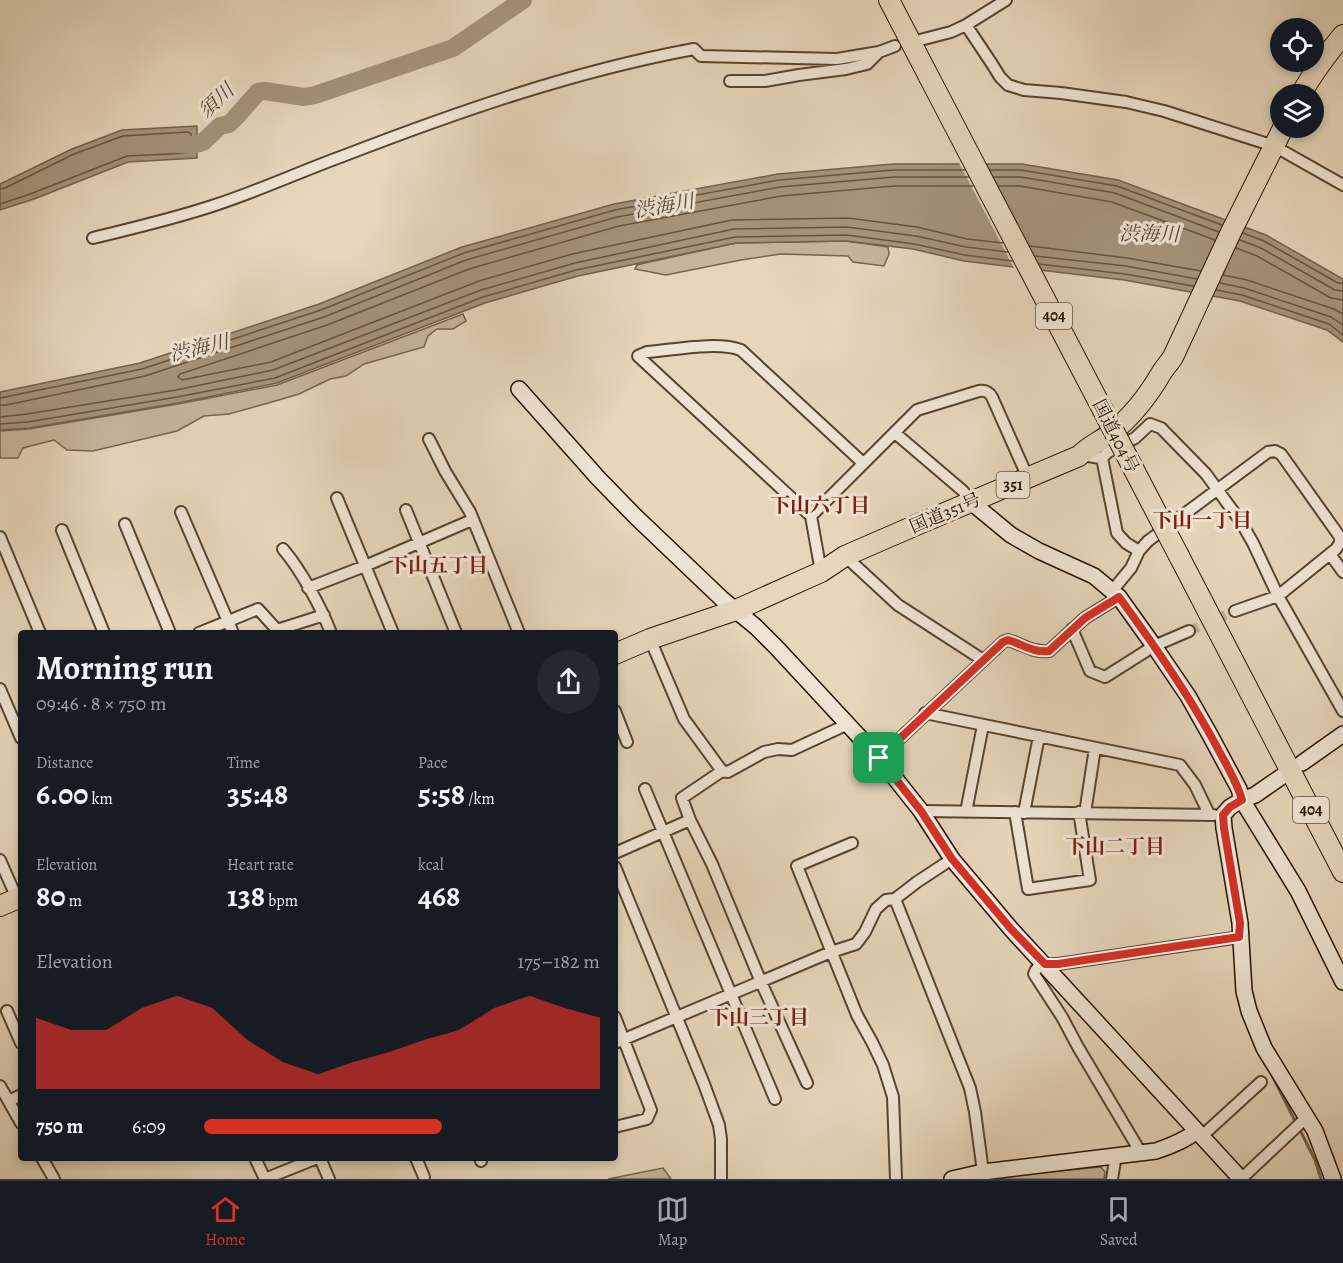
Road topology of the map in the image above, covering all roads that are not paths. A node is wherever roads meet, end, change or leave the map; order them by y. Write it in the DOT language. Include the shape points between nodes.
graph roads {
  1 [pos="889,0"];
  2 [pos="1006,0"];
  3 [pos="966,25"];
  4 [pos="1343,35"];
  5 [pos="920,40"];
  6 [pos="895,46"];
  7 [pos="879,52"];
  8 [pos="730,81"];
  9 [pos="1307,84"];
  10 [pos="1278,138"];
  11 [pos="1271,150"];
  12 [pos="1343,185"];
  13 [pos="93,238"];
  14 [pos="519,389"];
  15 [pos="895,433"];
  16 [pos="429,439"];
  17 [pos="1079,456"];
  18 [pos="1102,458"];
  19 [pos="863,463"];
  20 [pos="1028,478"];
  21 [pos="1218,488"];
  22 [pos="337,498"];
  23 [pos="971,502"];
  24 [pos="406,510"];
  25 [pos="181,512"];
  26 [pos="811,516"];
  27 [pos="472,520"];
  28 [pos="125,524"];
  29 [pos="62,530"];
  30 [pos="0,537"];
  31 [pos="419,544"];
  32 [pos="283,549"];
  33 [pos="1139,551"];
  34 [pos="1330,554"];
  35 [pos="845,556"];
  36 [pos="365,566"];
  37 [pos="821,572"];
  38 [pos="1343,572"];
  39 [pos="308,588"];
  40 [pos="1116,594"];
  41 [pos="1278,596"];
  42 [pos="736,610"];
  43 [pos="1235,611"];
  44 [pos="324,615"];
  45 [pos="228,621"];
  46 [pos="293,629"];
  47 [pos="1072,629"];
  48 [pos="39,630"];
  49 [pos="103,630"];
  50 [pos="169,630"];
  51 [pos="206,630"];
  52 [pos="232,630"];
  53 [pos="330,630"];
  54 [pos="392,630"];
  55 [pos="455,630"];
  56 [pos="518,630"];
  57 [pos="1189,631"];
  58 [pos="650,639"];
  59 [pos="1154,646"];
  60 [pos="618,653"];
  61 [pos="983,660"];
  62 [pos="0,688"];
  63 [pos="18,708"];
  64 [pos="1343,711"];
  65 [pos="10,712"];
  66 [pos="925,713"];
  67 [pos="618,719"];
  68 [pos="848,724"];
  69 [pos="983,725"];
  70 [pos="18,731"];
  71 [pos="1343,734"];
  72 [pos="1039,736"];
  73 [pos="627,742"];
  74 [pos="1095,748"];
  75 [pos="879,758"];
  76 [pos="1302,763"];
  77 [pos="722,771"];
  78 [pos="1281,777"];
  79 [pos="645,789"];
  80 [pos="1242,800"];
  81 [pos="921,811"];
  82 [pos="966,812"];
  83 [pos="1019,812"];
  84 [pos="1082,812"];
  85 [pos="1216,815"];
  86 [pos="690,820"];
  87 [pos="662,832"];
  88 [pos="852,843"];
  89 [pos="618,852"];
  90 [pos="952,859"];
  91 [pos="0,860"];
  92 [pos="1343,872"];
  93 [pos="618,874"];
  94 [pos="18,896"];
  95 [pos="18,898"];
  96 [pos="895,899"];
  97 [pos="0,906"];
  98 [pos="1239,937"];
  99 [pos="831,952"];
  100 [pos="1045,964"];
  101 [pos="761,982"];
  102 [pos="1343,982"];
  103 [pos="731,995"];
  104 [pos="7,1011"];
  105 [pos="676,1017"];
  106 [pos="18,1036"];
  107 [pos="620,1041"];
  108 [pos="1261,1082"];
  109 [pos="807,1083"];
  110 [pos="0,1086"];
  111 [pos="18,1096"];
  112 [pos="775,1099"];
  113 [pos="9,1101"];
  114 [pos="1307,1117"];
  115 [pos="18,1118"];
  116 [pos="618,1126"];
  117 [pos="1199,1134"];
  118 [pos="1141,1153"];
  119 [pos="1116,1155"];
  120 [pos="44,1161"];
  121 [pos="256,1161"];
  122 [pos="311,1161"];
  123 [pos="320,1161"];
  124 [pos="417,1161"];
  125 [pos="983,1172"];
  126 [pos="424,1177"];
  127 [pos="54,1179"];
  128 [pos="265,1179"];
  129 [pos="328,1179"];
  130 [pos="721,1179"];
  131 [pos="896,1179"];
  132 [pos="952,1179"];
  133 [pos="1112,1179"];
  134 [pos="1241,1179"];
  135 [pos="1333,1179"];
  1 -- 92 [label="highway, 国道404号 / 404, bridge"];
  2 -- 3 [label="street"];
  3 -- 5 [label="street"];
  3 -- 11 [label="street" via="1008,85 1126,102 1226,130"];
  4 -- 9 [label="highway"];
  6 -- 7 [label="street"];
  7 -- 8 [label="street" via="867,64 846,69 765,81"];
  7 -- 13 [label="street" via="837,59 701,56 694,49 616,66 426,125 213,206"];
  10 -- 11 [label="highway, 国道351号 / 351"];
  11 -- 12 [label="street"];
  11 -- 17 [label="highway, 国道351号 / 351" via="1155,387 1135,412"];
  14 -- 42 [label="street" via="635,516"];
  15 -- 19 [label="street"];
  15 -- 20 [label="street" via="917,410 985,390 993,397"];
  15 -- 23 [label="street"];
  16 -- 27 [label="street"];
  17 -- 18 [label="street"];
  17 -- 20 [label="highway, 国道351号 / 351"];
  18 -- 21 [label="street" via="1150,424 1161,428"];
  18 -- 33 [label="street" via="1117,534"];
  19 -- 26 [label="street"];
  19 -- 26 [label="street" via="741,350 716,346 638,356"];
  20 -- 23 [label="highway, 国道351号 / 351"];
  21 -- 33 [label="street"];
  21 -- 34 [label="street" via="1268,452 1281,453 1340,537 1340,543"];
  21 -- 41 [label="street" via="1253,543"];
  22 -- 36 [label="street"];
  23 -- 35 [label="highway, 国道351号 / 351"];
  23 -- 40 [label="street" via="1011,535 1094,576"];
  24 -- 31 [label="street"];
  25 -- 45 [label="street"];
  26 -- 37 [label="street"];
  27 -- 31 [label="street"];
  27 -- 56 [label="street"];
  28 -- 50 [label="street"];
  29 -- 49 [label="street"];
  30 -- 48 [label="street"];
  31 -- 36 [label="street"];
  31 -- 55 [label="street"];
  32 -- 39 [label="street"];
  33 -- 40 [label="street"];
  34 -- 38 [label="street"];
  34 -- 41 [label="street"];
  35 -- 37 [label="highway, 国道351号 / 351"];
  35 -- 61 [label="street" via="898,605"];
  36 -- 39 [label="street"];
  36 -- 54 [label="street"];
  37 -- 42 [label="highway, 国道351号 / 351"];
  39 -- 44 [label="street"];
  40 -- 47 [label="street"];
  40 -- 59 [label="street"];
  41 -- 43 [label="street"];
  41 -- 64 [label="street"];
  42 -- 58 [label="highway, 国道351号 / 351"];
  42 -- 68 [label="street"];
  44 -- 46 [label="street"];
  44 -- 53 [label="street"];
  45 -- 46 [label="street" via="258,609 277,630"];
  45 -- 51 [label="street"];
  45 -- 52 [label="street"];
  47 -- 59 [label="street" via="1090,671 1105,677"];
  47 -- 61 [label="street" via="1049,651 1034,651 1008,640"];
  57 -- 59 [label="street"];
  58 -- 60 [label="highway, 国道351号 / 351"];
  58 -- 77 [label="street" via="684,719"];
  59 -- 80 [label="street" via="1188,696"];
  61 -- 66 [label="street"];
  62 -- 65 [label="street"];
  63 -- 65 [label="street"];
  65 -- 70 [label="street"];
  66 -- 69 [label="street"];
  66 -- 75 [label="street"];
  67 -- 73 [label="street"];
  68 -- 75 [label="street"];
  68 -- 77 [label="street" via="792,750 764,752 728,772"];
  69 -- 72 [label="street"];
  69 -- 82 [label="street"];
  71 -- 76 [label="street"];
  72 -- 74 [label="street"];
  72 -- 83 [label="street"];
  74 -- 84 [label="street"];
  74 -- 85 [label="street" via="1180,765"];
  75 -- 81 [label="street"];
  77 -- 86 [label="street" via="682,798"];
  78 -- 80 [label="street"];
  79 -- 87 [label="street"];
  80 -- 85 [label="street"];
  80 -- 102 [label="street" via="1298,891"];
  81 -- 82 [label="street"];
  81 -- 90 [label="street"];
  82 -- 83 [label="street"];
  83 -- 84 [label="street"];
  83 -- 84 [label="street" via="1028,889 1090,880"];
  84 -- 85 [label="street"];
  85 -- 98 [label="street" via="1224,828"];
  86 -- 87 [label="street"];
  86 -- 101 [label="street"];
  87 -- 89 [label="street"];
  87 -- 103 [label="street"];
  88 -- 99 [label="street" via="797,866"];
  90 -- 96 [label="street"];
  90 -- 100 [label="street"];
  91 -- 94 [label="street"];
  93 -- 105 [label="street"];
  95 -- 97 [label="highway"];
  96 -- 99 [label="street" via="886,900 876,909 856,944"];
  96 -- 125 [label="street" via="970,1088"];
  98 -- 100 [label="street"];
  98 -- 114 [label="street" via="1244,990 1253,1021 1264,1048"];
  99 -- 101 [label="street"];
  99 -- 131 [label="street" via="883,1065 893,1097"];
  100 -- 117 [label="street"];
  100 -- 118 [label="street" via="1034,974"];
  101 -- 103 [label="street"];
  101 -- 109 [label="street"];
  103 -- 105 [label="street"];
  103 -- 112 [label="street"];
  104 -- 106 [label="street"];
  105 -- 107 [label="street"];
  105 -- 130 [label="street" via="719,1125"];
  107 -- 116 [label="street" via="626,1047 651,1110 647,1119"];
  108 -- 117 [label="street"];
  110 -- 113 [label="street"];
  111 -- 113 [label="street"];
  113 -- 115 [label="street"];
  114 -- 134 [label="street"];
  114 -- 135 [label="street"];
  117 -- 118 [label="street"];
  117 -- 134 [label="street"];
  118 -- 119 [label="street"];
  119 -- 125 [label="street"];
  119 -- 133 [label="street"];
  120 -- 127 [label="street"];
  121 -- 128 [label="street"];
  122 -- 128 [label="street"];
  123 -- 129 [label="street"];
  124 -- 126 [label="street"];
  125 -- 132 [label="street"];
}
